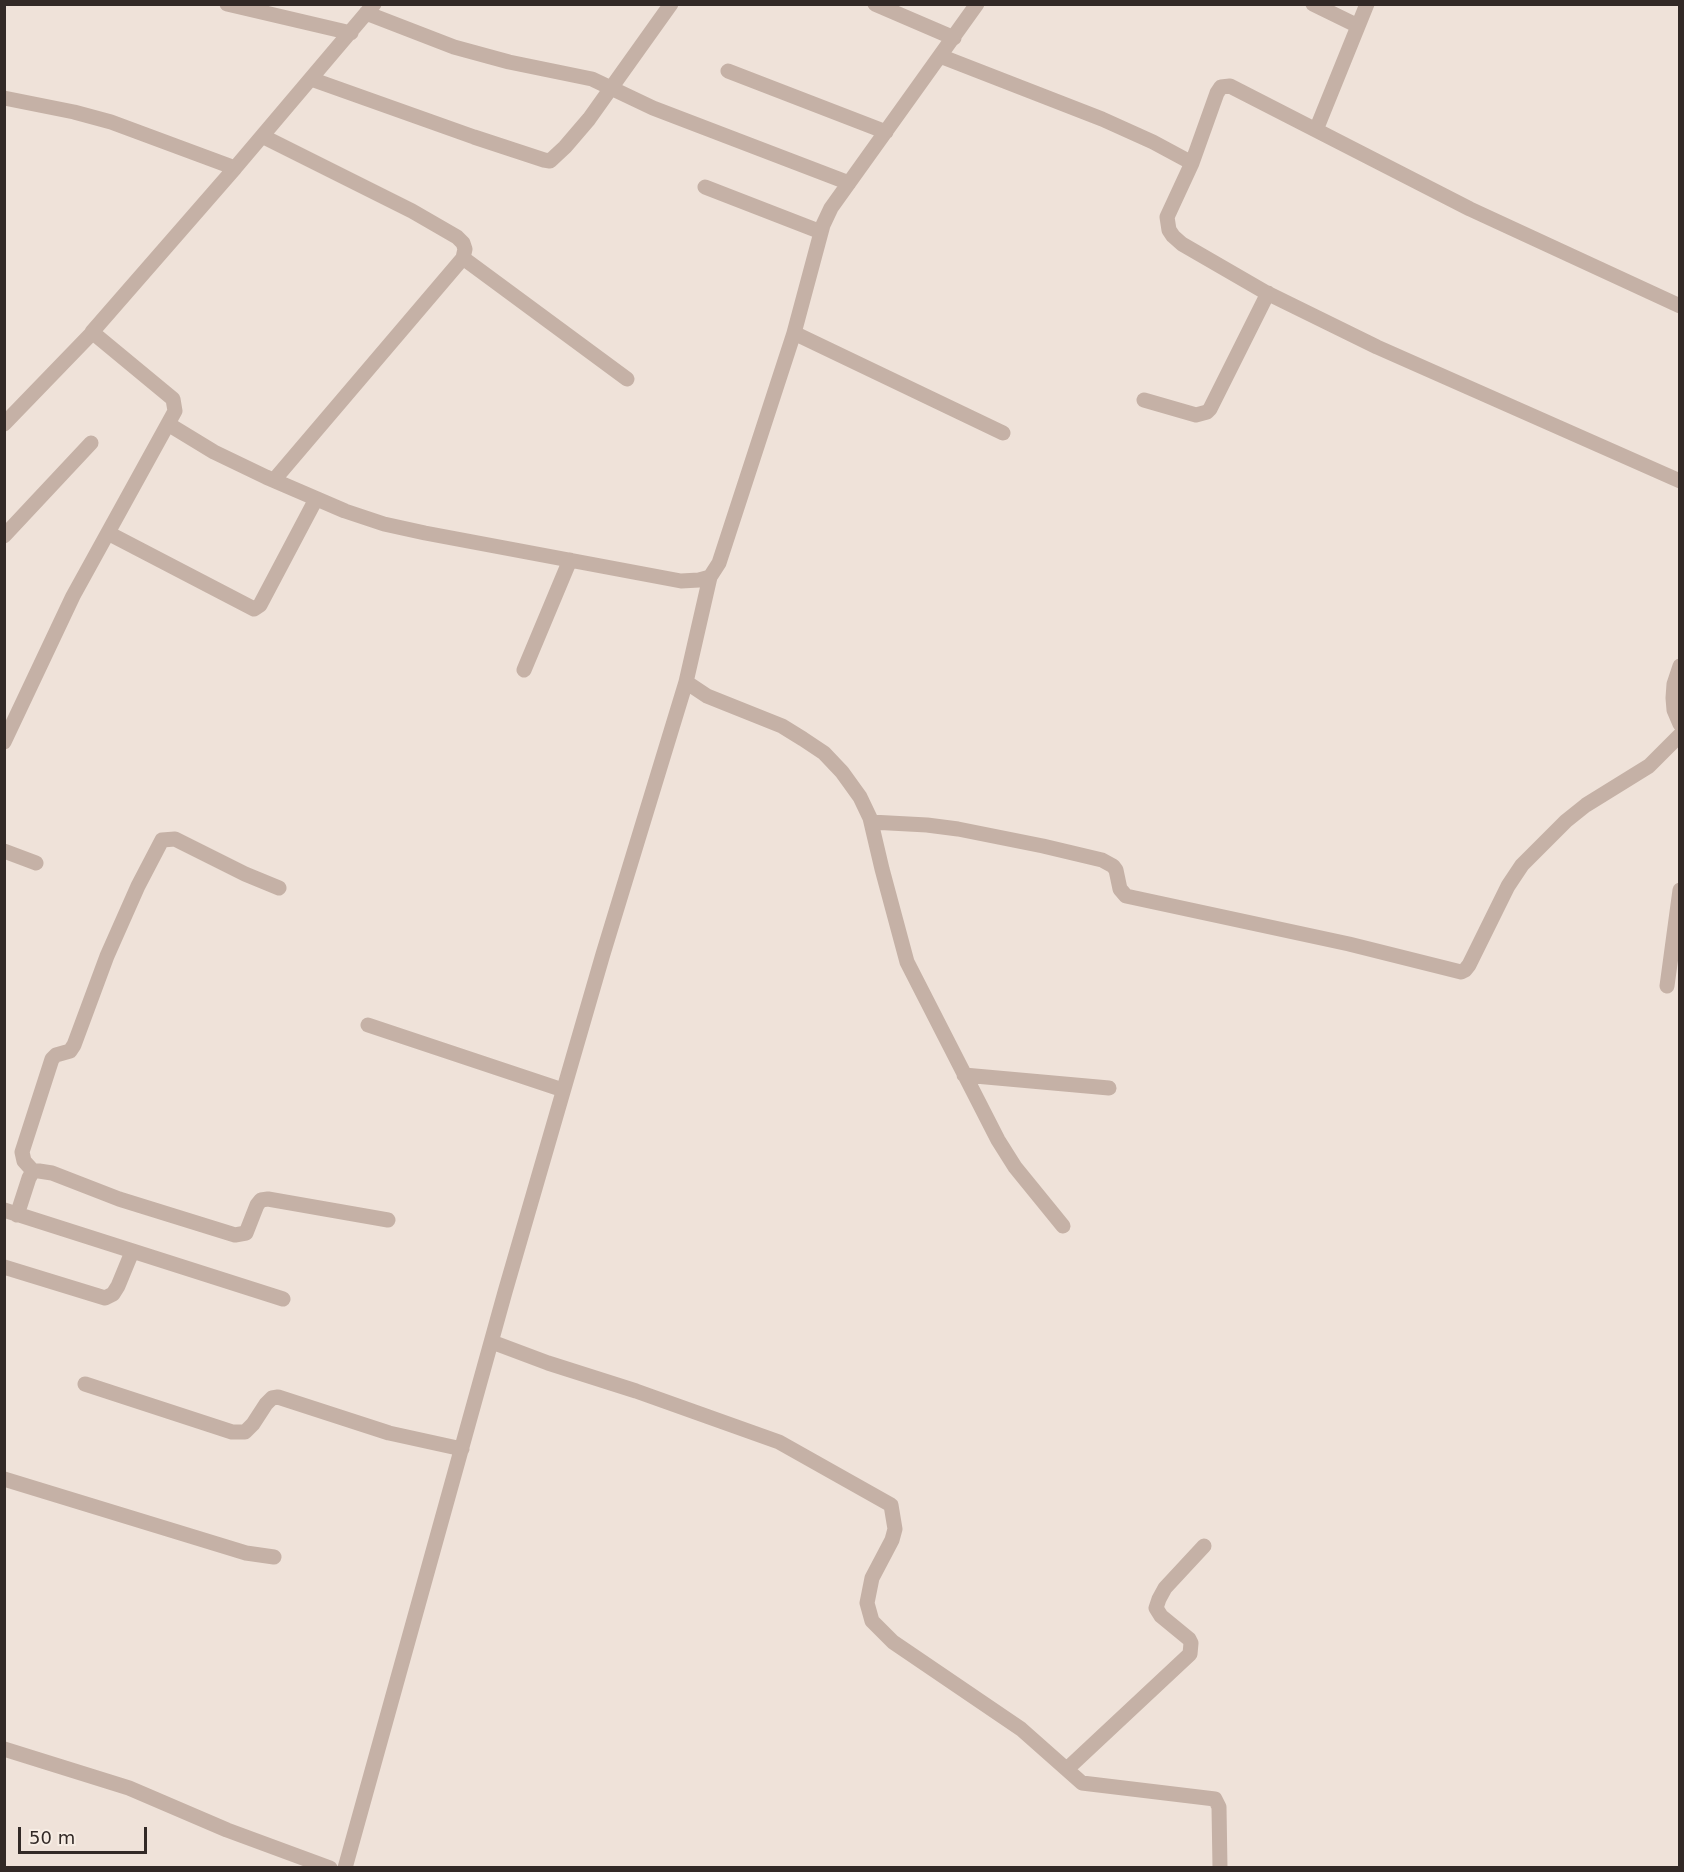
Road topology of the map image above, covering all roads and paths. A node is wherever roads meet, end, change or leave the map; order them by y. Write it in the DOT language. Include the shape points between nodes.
graph roads {
  1 [pos="227,4"];
  2 [pos="671,4"];
  3 [pos="875,4"];
  4 [pos="1313,4"];
  5 [pos="1367,4"];
  6 [pos="972,7"];
  7 [pos="370,9"];
  8 [pos="1358,26"];
  9 [pos="351,33"];
  10 [pos="954,38"];
  11 [pos="940,56"];
  12 [pos="728,71"];
  13 [pos="311,79"];
  14 [pos="611,88"];
  15 [pos="4,98"];
  16 [pos="1316,130"];
  17 [pos="886,132"];
  18 [pos="262,136"];
  19 [pos="1192,163"];
  20 [pos="235,168"];
  21 [pos="849,183"];
  22 [pos="705,187"];
  23 [pos="821,232"];
  24 [pos="463,258"];
  25 [pos="1268,293"];
  26 [pos="1680,306"];
  27 [pos="92,333"];
  28 [pos="794,333"];
  29 [pos="627,380"];
  30 [pos="1144,400"];
  31 [pos="4,424"];
  32 [pos="168,424"];
  33 [pos="1003,433"];
  34 [pos="91,443"];
  35 [pos="274,480"];
  36 [pos="1680,481"];
  37 [pos="316,499"];
  38 [pos="108,533"];
  39 [pos="4,536"];
  40 [pos="570,560"];
  41 [pos="710,577"];
  42 [pos="1680,666"];
  43 [pos="524,670"];
  44 [pos="686,682"];
  45 [pos="1680,724"];
  46 [pos="1680,735"];
  47 [pos="4,742"];
  48 [pos="871,822"];
  49 [pos="4,851"];
  50 [pos="36,863"];
  51 [pos="279,888"];
  52 [pos="1680,890"];
  53 [pos="1667,986"];
  54 [pos="368,1025"];
  55 [pos="964,1075"];
  56 [pos="1110,1088"];
  57 [pos="563,1090"];
  58 [pos="33,1171"];
  59 [pos="11,1213"];
  60 [pos="388,1220"];
  61 [pos="1063,1227"];
  62 [pos="132,1252"];
  63 [pos="4,1267"];
  64 [pos="283,1299"];
  65 [pos="492,1342"];
  66 [pos="85,1384"];
  67 [pos="462,1449"];
  68 [pos="4,1479"];
  69 [pos="1204,1546"];
  70 [pos="274,1557"];
  71 [pos="4,1749"];
  72 [pos="1067,1769"];
  73 [pos="330,1868"];
  74 [pos="345,1868"];
  75 [pos="1220,1868"];
  1 -- 9 [label="street"];
  2 -- 14 [label="street"];
  3 -- 10 [label="street"];
  4 -- 8 [label="street"];
  5 -- 8 [label="street"];
  6 -- 10 [label="street"];
  7 -- 9 [label="street"];
  7 -- 14 [label="street" via="454,46 592,79"];
  8 -- 16 [label="street"];
  9 -- 13 [label="street"];
  10 -- 11 [label="street"];
  11 -- 17 [label="street"];
  11 -- 19 [label="street" via="1102,119"];
  12 -- 17 [label="street"];
  13 -- 14 [label="street" via="550,161"];
  13 -- 18 [label="street"];
  14 -- 21 [label="street" via="653,108"];
  15 -- 20 [label="street" via="111,122"];
  16 -- 19 [label="street" via="1226,85 1217,93"];
  16 -- 26 [label="street" via="1470,209"];
  17 -- 21 [label="street"];
  18 -- 20 [label="street"];
  18 -- 24 [label="street" via="457,237 464,245"];
  19 -- 25 [label="street" via="1167,217 1169,230 1182,244"];
  20 -- 27 [label="street"];
  21 -- 23 [label="street" via="831,208"];
  22 -- 23 [label="street"];
  23 -- 28 [label="street"];
  24 -- 29 [label="street"];
  24 -- 35 [label="street"];
  25 -- 30 [label="street" via="1207,412 1196,415"];
  25 -- 36 [label="street" via="1377,347"];
  27 -- 31 [label="street"];
  27 -- 32 [label="street" via="173,399 175,411"];
  28 -- 33 [label="street"];
  28 -- 41 [label="street" via="719,563"];
  32 -- 35 [label="street" via="214,452"];
  32 -- 38 [label="street"];
  34 -- 39 [label="street"];
  35 -- 37 [label="street"];
  37 -- 38 [label="street" via="263,600 254,609"];
  37 -- 40 [label="street" via="394,526"];
  38 -- 47 [label="street" via="73,596"];
  40 -- 41 [label="street" via="681,580"];
  40 -- 43 [label="street"];
  41 -- 44 [label="street"];
  42 -- 45 [label="street" via="1673,698"];
  44 -- 48 [label="street" via="707,696 782,726 824,753 860,797"];
  44 -- 57 [label="street"];
  46 -- 48 [label="street" via="1648,766 1566,821 1522,865 1469,965 1461,972 1132,897 1123,893 1113,866 1043,846 927,825"];
  48 -- 55 [label="street" via="907,962"];
  49 -- 50 [label="street"];
  51 -- 58 [label="street" via="175,839 162,840 107,956 74,1045 52,1059 22,1152"];
  52 -- 53 [label="street"];
  54 -- 57 [label="street"];
  55 -- 56 [label="street"];
  55 -- 61 [label="street" via="998,1140"];
  57 -- 65 [label="street"];
  58 -- 59 [label="street"];
  58 -- 60 [label="street" via="52,1173 119,1199 235,1235 246,1233 257,1204 268,1199"];
  59 -- 62 [label="street"];
  62 -- 63 [label="street" via="118,1286 105,1298"];
  62 -- 64 [label="street"];
  65 -- 67 [label="street"];
  65 -- 72 [label="street" via="779,1442 891,1505 895,1529 872,1578 867,1604 872,1621 893,1642 1021,1729"];
  66 -- 67 [label="street" via="232,1432 245,1432 266,1404 278,1397 389,1433"];
  67 -- 74 [label="street"];
  68 -- 70 [label="street" via="236,1550"];
  69 -- 72 [label="street" via="1166,1588 1156,1608 1189,1639 1190,1654"];
  71 -- 73 [label="street" via="129,1788"];
  72 -- 75 [label="street" via="1088,1785 1215,1799 1219,1807"];
}
